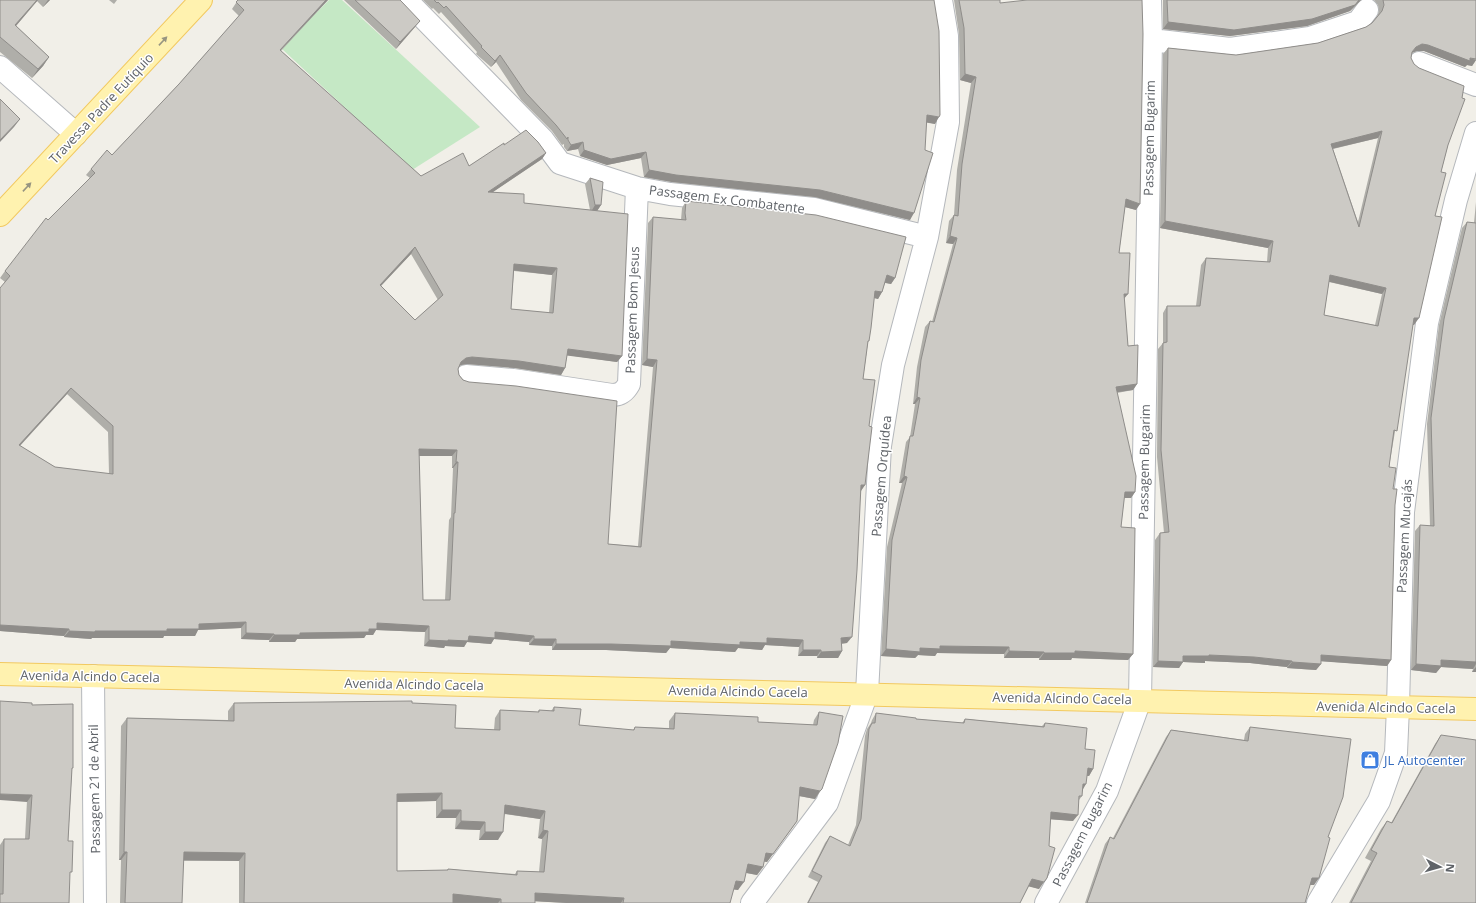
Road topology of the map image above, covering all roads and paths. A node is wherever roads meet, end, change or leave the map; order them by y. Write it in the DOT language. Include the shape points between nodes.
graph roads {
  1 [pos="201,0"];
  2 [pos="406,0"];
  3 [pos="941,0"];
  4 [pos="1150,0"];
  5 [pos="1367,10"];
  6 [pos="1151,40"];
  7 [pos="1419,63"];
  8 [pos="0,68"];
  9 [pos="1476,85"];
  10 [pos="1476,133"];
  11 [pos="76,134"];
  12 [pos="637,188"];
  13 [pos="0,215"];
  14 [pos="927,236"];
  15 [pos="466,376"];
  16 [pos="0,674"];
  17 [pos="93,676"];
  18 [pos="867,693"];
  19 [pos="1140,700"];
  20 [pos="1398,707"];
  21 [pos="1476,709"];
  22 [pos="95,903"];
  23 [pos="752,903"];
  24 [pos="1046,903"];
  25 [pos="1318,903"];
  11 -- 1 [label="main road, Travessa Padre Eutíquio, one-way"];
  2 -- 12 [label="street, Passagem Ex Combatente" via="543,140 560,163"];
  3 -- 14 [label="street, Passagem Orquídea" via="947,36 948,122"];
  4 -- 6 [label="street, Passagem Bugarim"];
  5 -- 6 [label="street" via="1358,22 1310,38 1230,49"];
  6 -- 19 [label="street, Passagem Bugarim"];
  7 -- 9 [label="street"];
  8 -- 11 [label="street"];
  10 -- 20 [label="street, Passagem Mucajás" via="1456,200 1427,323 1403,512"];
  13 -- 11 [label="main road, Travessa Padre Eutíquio, one-way"];
  12 -- 14 [label="street, Passagem Ex Combatente" via="670,194 814,209"];
  12 -- 15 [label="street, Passagem Bom Jesus" via="629,384 625,390 618,395 612,395 514,380"];
  14 -- 18 [label="street, Passagem Orquídea" via="893,365 880,446"];
  16 -- 17 [label="main road, Avenida Alcindo Cacela"];
  17 -- 18 [label="main road, Avenida Alcindo Cacela"];
  17 -- 22 [label="street, Passagem 21 de Abril"];
  18 -- 19 [label="main road, Avenida Alcindo Cacela"];
  18 -- 23 [label="street, Passagem Orquídea" via="827,802"];
  19 -- 20 [label="main road, Avenida Alcindo Cacela"];
  19 -- 24 [label="street, Passagem Bugarim" via="1107,791"];
  20 -- 21 [label="main road, Avenida Alcindo Cacela"];
  20 -- 25 [label="street, Passagem Mucajás" via="1396,753 1379,801"];
}
